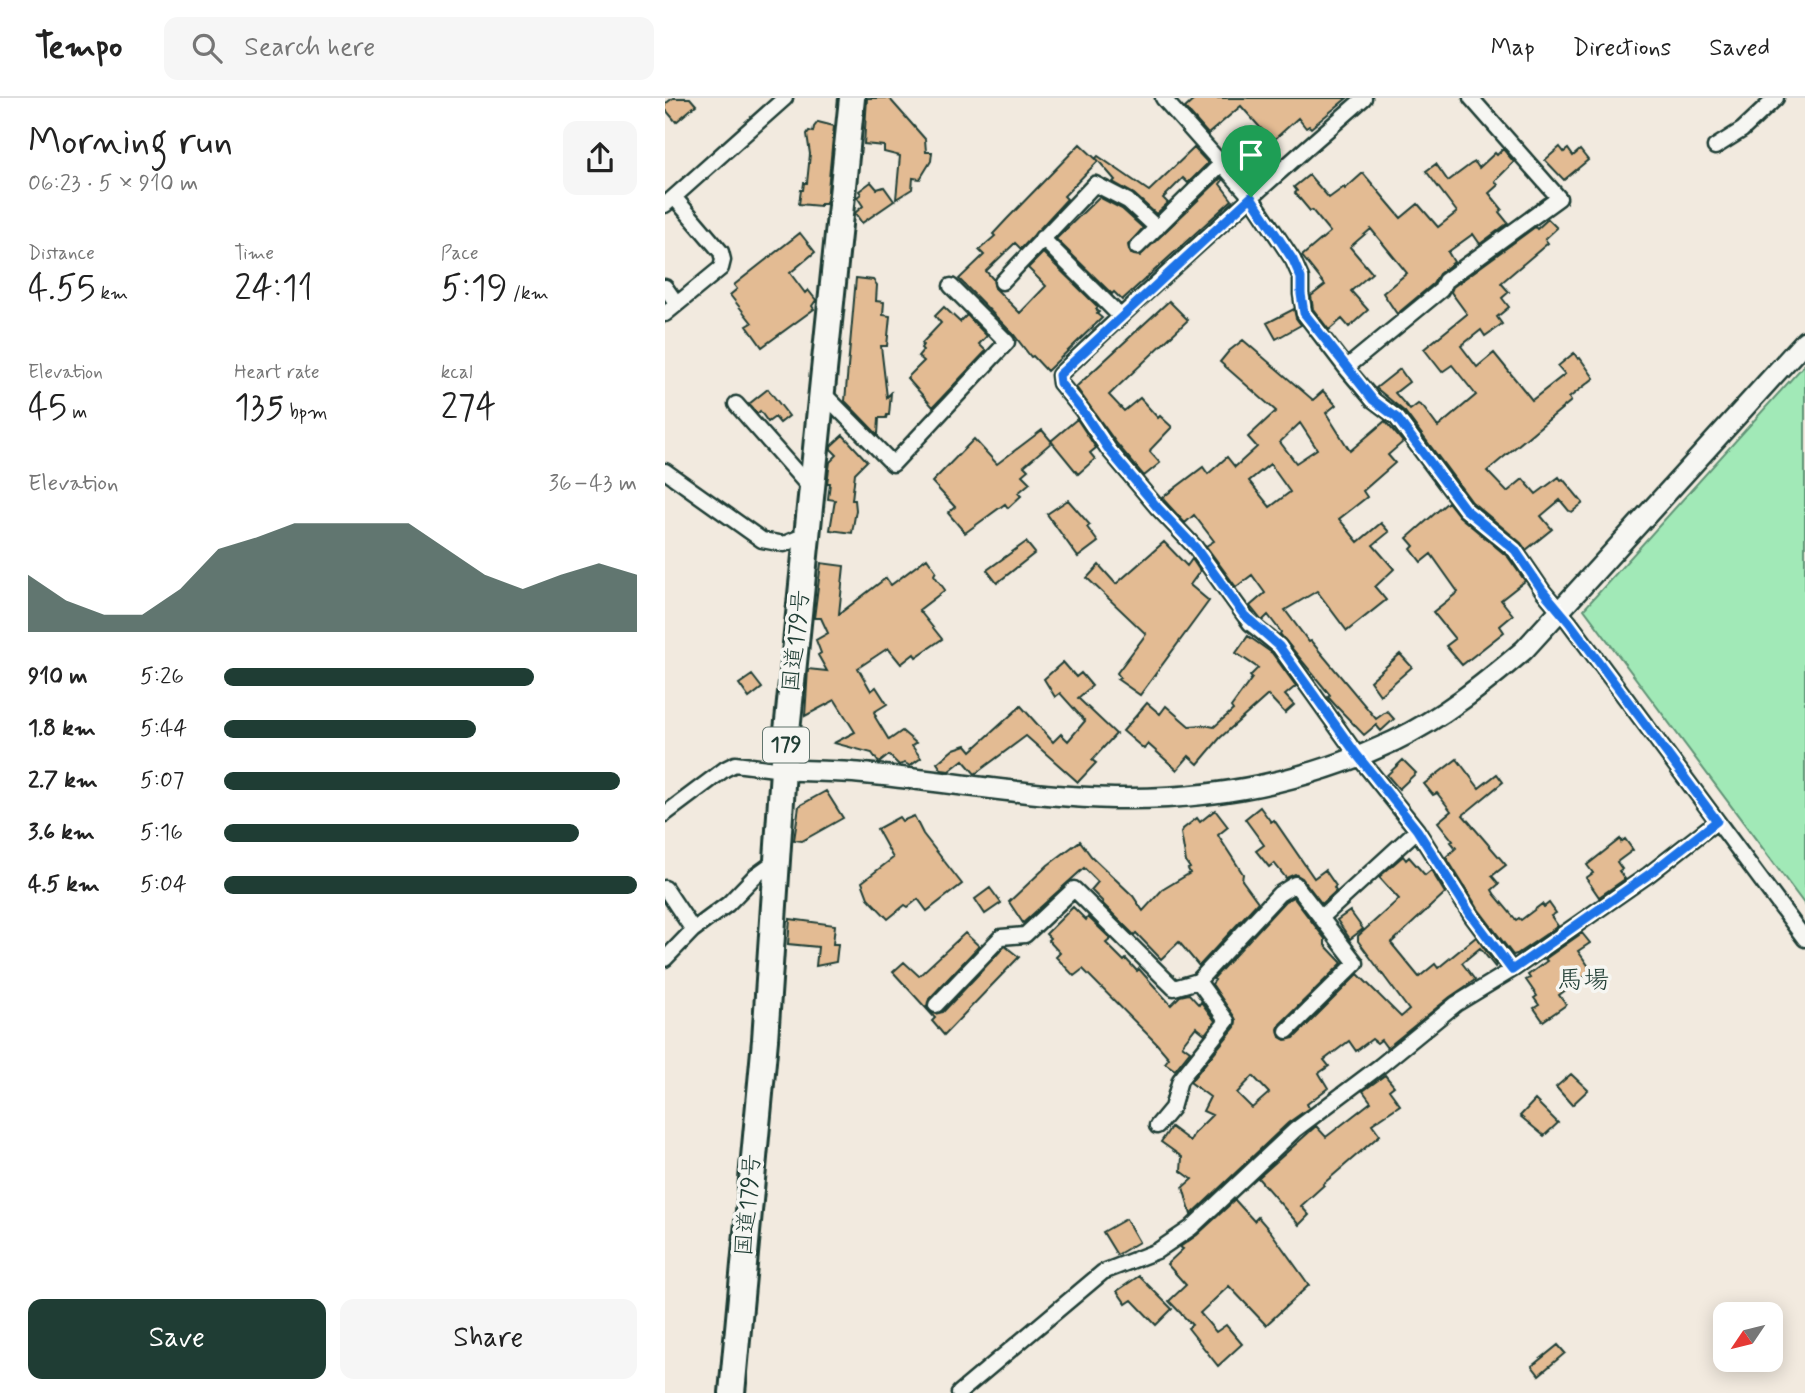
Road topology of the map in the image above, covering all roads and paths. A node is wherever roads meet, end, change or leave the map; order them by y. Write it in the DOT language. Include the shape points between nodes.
graph roads {
  1 [pos="786,98"];
  2 [pos="852,98"];
  3 [pos="1163,98"];
  4 [pos="1364,98"];
  5 [pos="1471,98"];
  6 [pos="1776,98"];
  7 [pos="1715,147"];
  8 [pos="1221,164"];
  9 [pos="1251,197"];
  10 [pos="669,201"];
  11 [pos="1157,228"];
  12 [pos="1042,238"];
  13 [pos="1137,247"];
  14 [pos="1002,282"];
  15 [pos="951,286"];
  16 [pos="665,288"];
  17 [pos="677,304"];
  18 [pos="665,314"];
  19 [pos="1120,316"];
  20 [pos="1805,341"];
  21 [pos="1346,368"];
  22 [pos="822,392"];
  23 [pos="736,404"];
  24 [pos="665,471"];
  25 [pos="813,491"];
  26 [pos="808,534"];
  27 [pos="1560,612"];
  28 [pos="1357,755"];
  29 [pos="783,770"];
  30 [pos="665,814"];
  31 [pos="1717,821"];
  32 [pos="1417,830"];
  33 [pos="777,860"];
  34 [pos="665,888"];
  35 [pos="1321,918"];
  36 [pos="693,930"];
  37 [pos="1805,939"];
  38 [pos="665,959"];
  39 [pos="1512,970"];
  40 [pos="1198,981"];
  41 [pos="936,1005"];
  42 [pos="1287,1031"];
  43 [pos="1157,1126"];
  44 [pos="732,1393"];
  45 [pos="959,1393"];
  1 -- 10 [label="street"];
  2 -- 22 [label="highway, 国道179号 / 179"];
  3 -- 8 [label="street"];
  4 -- 9 [label="street"];
  5 -- 21 [label="street" via="1559,198 1444,281 1441,290"];
  6 -- 7 [label="street" via="1742,130"];
  8 -- 9 [label="street"];
  8 -- 11 [label="street"];
  9 -- 19 [label="street"];
  9 -- 21 [label="street" via="1293,260 1301,278 1304,313"];
  10 -- 17 [label="street" via="721,252 723,260 721,268"];
  11 -- 12 [label="street" via="1128,201 1095,184"];
  11 -- 13 [label="street"];
  12 -- 14 [label="street"];
  12 -- 19 [label="street"];
  15 -- 22 [label="street" via="1007,342 893,464"];
  16 -- 17 [label="street"];
  17 -- 18 [label="street"];
  19 -- 28 [label="street" via="1059,375 1060,383 1117,459 1195,547 1244,615 1279,646"];
  20 -- 27 [label="street"];
  21 -- 27 [label="street" via="1373,400 1397,418 1465,509 1515,550"];
  22 -- 25 [label="highway, 国道179号 / 179"];
  23 -- 25 [label="street"];
  24 -- 26 [label="street" via="762,540 784,544"];
  25 -- 26 [label="highway, 国道179号 / 179"];
  26 -- 29 [label="highway, 国道179号 / 179"];
  27 -- 28 [label="street" via="1480,687 1394,741"];
  27 -- 31 [label="street"];
  28 -- 29 [label="street" via="1316,772 1202,796 1101,798 858,773"];
  28 -- 32 [label="street"];
  29 -- 30 [label="street" via="735,764"];
  29 -- 33 [label="highway, 国道179号 / 179"];
  31 -- 37 [label="street"];
  31 -- 39 [label="street"];
  32 -- 35 [label="street"];
  32 -- 39 [label="street"];
  33 -- 36 [label="street"];
  33 -- 44 [label="highway, 国道179号 / 179"];
  34 -- 36 [label="street"];
  35 -- 40 [label="street" via="1295,884 1279,894"];
  35 -- 42 [label="street" via="1356,963"];
  36 -- 38 [label="street"];
  39 -- 45 [label="street" via="1455,1004 1295,1129 1191,1228 1157,1251 1103,1272"];
  40 -- 41 [label="street" via="1174,988 1074,889 1025,935 1001,937"];
  40 -- 43 [label="street" via="1227,1021 1180,1080 1172,1108"];
}
